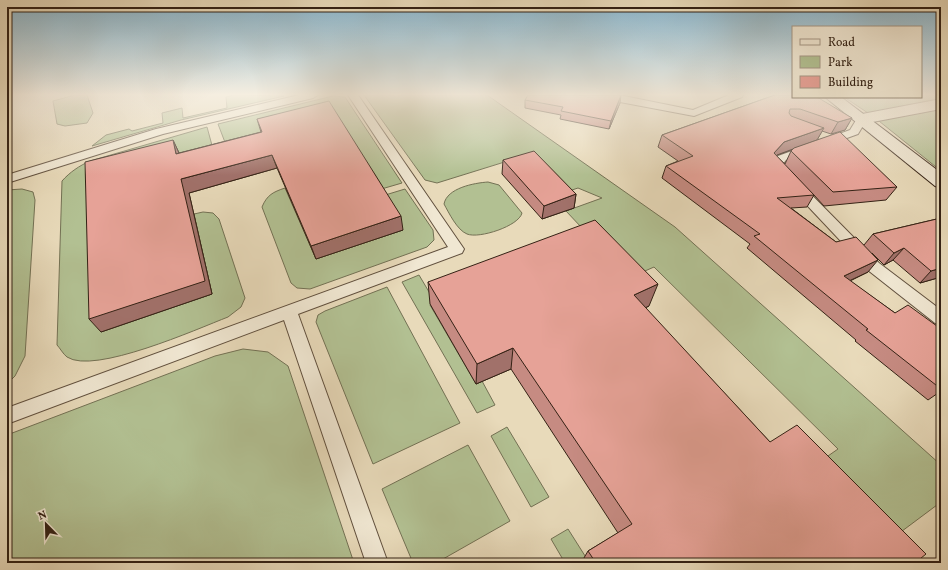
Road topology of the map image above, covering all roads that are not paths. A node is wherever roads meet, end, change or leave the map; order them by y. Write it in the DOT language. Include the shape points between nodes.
graph roads {
  1 [pos="200,122"];
  2 [pos="371,122"];
  3 [pos="860,122"];
  4 [pos="865,122"];
  5 [pos="819,135"];
  6 [pos="834,141"];
  7 [pos="7,179"];
  8 [pos="941,182"];
  9 [pos="288,311"];
  10 [pos="941,319"];
  11 [pos="7,416"];
  12 [pos="377,563"];
  1 -- 7 [label="lane" via="160,131"];
  2 -- 9 [label="lane" via="457,249"];
  3 -- 6 [label="lane" via="854,132"];
  4 -- 8 [label="main road"];
  5 -- 6 [label="lane"];
  6 -- 10 [label="lane" via="782,158 775,165 874,267"];
  9 -- 11 [label="lane"];
  9 -- 12 [label="lane"];
}
